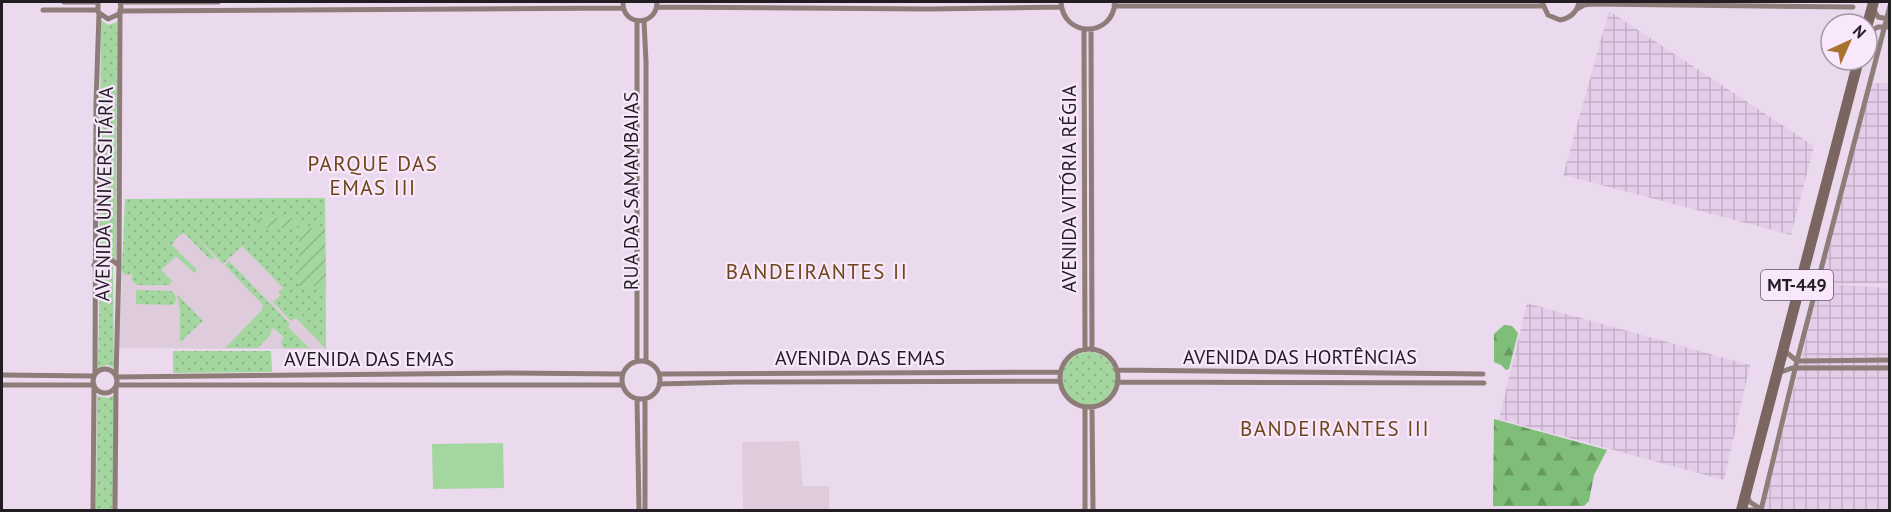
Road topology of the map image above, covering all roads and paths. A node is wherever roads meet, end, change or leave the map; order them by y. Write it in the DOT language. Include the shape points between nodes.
graph roads {
  1 [pos="64,2"];
  2 [pos="98,2"];
  3 [pos="120,2"];
  4 [pos="218,2"];
  5 [pos="1579,2"];
  6 [pos="1876,2"];
  7 [pos="657,4"];
  8 [pos="1061,4"];
  9 [pos="1114,4"];
  10 [pos="1542,4"];
  11 [pos="623,5"];
  12 [pos="1890,6"];
  13 [pos="1852,7"];
  14 [pos="1577,9"];
  15 [pos="43,10"];
  16 [pos="1874,10"];
  17 [pos="98,12"];
  18 [pos="120,12"];
  19 [pos="1888,19"];
  20 [pos="640,21"];
  21 [pos="1887,27"];
  22 [pos="1084,29"];
  23 [pos="1091,29"];
  24 [pos="1853,72"];
  25 [pos="1858,72"];
  26 [pos="94,265"];
  27 [pos="118,266"];
  28 [pos="1085,350"];
  29 [pos="1092,350"];
  30 [pos="1786,352"];
  31 [pos="1890,360"];
  32 [pos="637,361"];
  33 [pos="646,361"];
  34 [pos="1796,364"];
  35 [pos="1890,368"];
  36 [pos="1116,370"];
  37 [pos="1060,372"];
  38 [pos="1781,372"];
  39 [pos="622,374"];
  40 [pos="659,374"];
  41 [pos="1484,374"];
  42 [pos="2,375"];
  43 [pos="94,375"];
  44 [pos="116,376"];
  45 [pos="1060,381"];
  46 [pos="1117,382"];
  47 [pos="1484,383"];
  48 [pos="659,384"];
  49 [pos="2,385"];
  50 [pos="622,385"];
  51 [pos="94,386"];
  52 [pos="116,386"];
  53 [pos="637,399"];
  54 [pos="645,399"];
  55 [pos="1085,407"];
  56 [pos="1092,407"];
  57 [pos="1748,498"];
  58 [pos="93,510"];
  59 [pos="115,510"];
  60 [pos="639,510"];
  61 [pos="645,510"];
  62 [pos="1084,510"];
  63 [pos="1093,510"];
  64 [pos="1738,510"];
  65 [pos="1746,510"];
  66 [pos="1761,510"];
  1 -- 2 [label="street"];
  2 -- 17 [label="street, AVENIDA UNIVERSITÁRIA"];
  3 -- 4 [label="street"];
  3 -- 18 [label="street, AVENIDA UNIVERSITÁRIA"];
  5 -- 14 [label="street"];
  6 -- 16 [label="main road"];
  7 -- 8 [label="street" via="929,9"];
  7 -- 20 [label="street" via="652,16"];
  8 -- 22 [label="street" via="1069,21"];
  9 -- 10 [label="street"];
  9 -- 23 [label="street" via="1109,19"];
  10 -- 14 [label="street" via="1548,15 1557,19 1567,18"];
  11 -- 18 [label="street"];
  11 -- 20 [label="street" via="627,15"];
  12 -- 19 [label="street"];
  13 -- 14 [label="street" via="1592,4"];
  15 -- 17 [label="street"];
  16 -- 19 [label="street"];
  17 -- 18 [label="street" via="108,19"];
  17 -- 26 [label="street, AVENIDA UNIVERSITÁRIA"];
  18 -- 27 [label="street, AVENIDA UNIVERSITÁRIA"];
  19 -- 21 [label="street"];
  20 -- 32 [label="street, RUA DAS SAMAMBAIAS"];
  20 -- 33 [label="street, RUA DAS SAMAMBAIAS" via="646,62"];
  21 -- 34 [label="street"];
  22 -- 23 [label="street"];
  22 -- 28 [label="street, AVENIDA VITÓRIA RÉGIA"];
  23 -- 29 [label="street, AVENIDA VITÓRIA RÉGIA"];
  24 -- 64 [label="main road, MT-449"];
  25 -- 30 [label="main road, MT-449"];
  26 -- 27 [label="street" via="108,258"];
  26 -- 43 [label="street, AVENIDA UNIVERSITÁRIA"];
  27 -- 44 [label="street, AVENIDA UNIVERSITÁRIA"];
  28 -- 29 [label="street"];
  28 -- 37 [label="street" via="1069,357"];
  29 -- 36 [label="street" via="1107,356"];
  30 -- 34 [label="street"];
  30 -- 38 [label="main road, MT-449"];
  31 -- 34 [label="street"];
  32 -- 33 [label="street"];
  32 -- 39 [label="street"];
  33 -- 40 [label="street"];
  34 -- 35 [label="street"];
  34 -- 38 [label="street"];
  34 -- 66 [label="street"];
  36 -- 41 [label="street, AVENIDA DAS HORTÊNCIAS"];
  36 -- 46 [label="street"];
  37 -- 40 [label="street, AVENIDA DAS EMAS"];
  37 -- 45 [label="street"];
  38 -- 57 [label="main road, MT-449"];
  39 -- 44 [label="street, AVENIDA DAS EMAS"];
  39 -- 50 [label="street"];
  40 -- 48 [label="street"];
  42 -- 43 [label="street"];
  43 -- 44 [label="street" via="105,369"];
  43 -- 51 [label="street"];
  44 -- 52 [label="street"];
  45 -- 48 [label="street, AVENIDA DAS EMAS"];
  45 -- 55 [label="street" via="1065,395"];
  46 -- 47 [label="street, AVENIDA DAS HORTÊNCIAS"];
  46 -- 56 [label="street" via="1107,401"];
  48 -- 54 [label="street" via="656,392"];
  49 -- 51 [label="street"];
  50 -- 52 [label="street, AVENIDA DAS EMAS"];
  50 -- 53 [label="street"];
  51 -- 52 [label="street" via="104,393 112,392"];
  51 -- 58 [label="street"];
  52 -- 59 [label="street"];
  53 -- 54 [label="street"];
  53 -- 60 [label="street"];
  54 -- 61 [label="street"];
  55 -- 56 [label="street"];
  55 -- 62 [label="street"];
  56 -- 63 [label="street"];
  57 -- 65 [label="main road, MT-449"];
  57 -- 66 [label="street"];
  65 -- 66 [label="street"];
}
